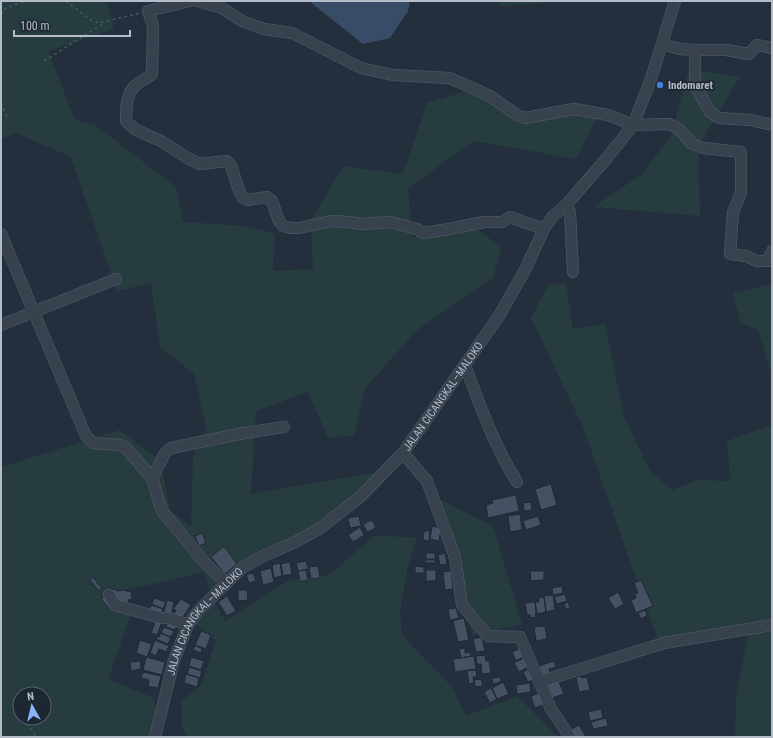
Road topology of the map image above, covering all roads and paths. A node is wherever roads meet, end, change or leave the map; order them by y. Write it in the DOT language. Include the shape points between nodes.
graph roads {
  1 [pos="25,1"];
  2 [pos="66,1"];
  3 [pos="190,1"];
  4 [pos="198,1"];
  5 [pos="675,1"];
  6 [pos="148,11"];
  7 [pos="1,15"];
  8 [pos="106,22"];
  9 [pos="662,44"];
  10 [pos="772,48"];
  11 [pos="695,50"];
  12 [pos="44,61"];
  13 [pos="1,103"];
  14 [pos="8,120"];
  15 [pos="633,125"];
  16 [pos="772,125"];
  17 [pos="567,204"];
  18 [pos="544,229"];
  19 [pos="1,234"];
  20 [pos="772,251"];
  21 [pos="573,272"];
  22 [pos="116,279"];
  23 [pos="35,312"];
  24 [pos="1,325"];
  25 [pos="465,365"];
  26 [pos="284,427"];
  27 [pos="403,453"];
  28 [pos="152,478"];
  29 [pos="517,482"];
  30 [pos="226,583"];
  31 [pos="109,595"];
  32 [pos="188,625"];
  33 [pos="772,625"];
  34 [pos="540,682"];
  35 [pos="29,726"];
  36 [pos="36,737"];
  37 [pos="155,737"];
  38 [pos="570,737"];
  1 -- 7 [label="path" via="6,8"];
  2 -- 8 [label="path" via="92,21"];
  3 -- 6 [label="street"];
  4 -- 15 [label="street" via="222,8 242,21 264,29 292,33 361,68 393,75 449,78 490,96 521,117 574,109 608,115"];
  5 -- 9 [label="street, JALAN CICANGKAL–MALOKO"];
  6 -- 8 [label="path"];
  6 -- 18 [label="street" via="153,26 152,74 130,92 126,121 136,130 161,141 200,164 227,162 231,166 243,198 246,200 268,197 283,226 299,228 331,221 361,224 390,222 423,233 484,222 502,222 510,217"];
  8 -- 12 [label="path"];
  9 -- 11 [label="street"];
  9 -- 15 [label="street, JALAN CICANGKAL–MALOKO"];
  10 -- 11 [label="street" via="757,45 749,54 726,50"];
  11 -- 16 [label="street" via="694,85 710,112 719,118 751,120"];
  13 -- 14 [label="path"];
  15 -- 17 [label="street, JALAN CICANGKAL–MALOKO"];
  15 -- 20 [label="street" via="668,124 703,148 741,152 741,193 733,212 730,254 768,261"];
  17 -- 18 [label="street, JALAN CICANGKAL–MALOKO" via="552,217"];
  17 -- 21 [label="street" via="570,213"];
  18 -- 25 [label="street, JALAN CICANGKAL–MALOKO" via="499,316"];
  19 -- 23 [label="street"];
  22 -- 23 [label="street"];
  23 -- 24 [label="street"];
  23 -- 28 [label="street" via="86,436 93,443 124,447"];
  25 -- 27 [label="street, JALAN CICANGKAL–MALOKO"];
  25 -- 29 [label="street" via="486,421 506,465"];
  26 -- 28 [label="street" via="171,448 165,453"];
  27 -- 30 [label="street, JALAN CICANGKAL–MALOKO" via="360,497 319,529 257,559 242,568"];
  27 -- 34 [label="street" via="427,481 456,557 462,605 488,636 520,637"];
  28 -- 30 [label="street" via="162,511 205,563"];
  30 -- 32 [label="street, JALAN CICANGKAL–MALOKO"];
  31 -- 32 [label="street" via="115,605"];
  32 -- 37 [label="street, JALAN CICANGKAL–MALOKO" via="174,660"];
  33 -- 34 [label="street" via="664,643"];
  34 -- 38 [label="street" via="551,709"];
  35 -- 36 [label="path"];
}
